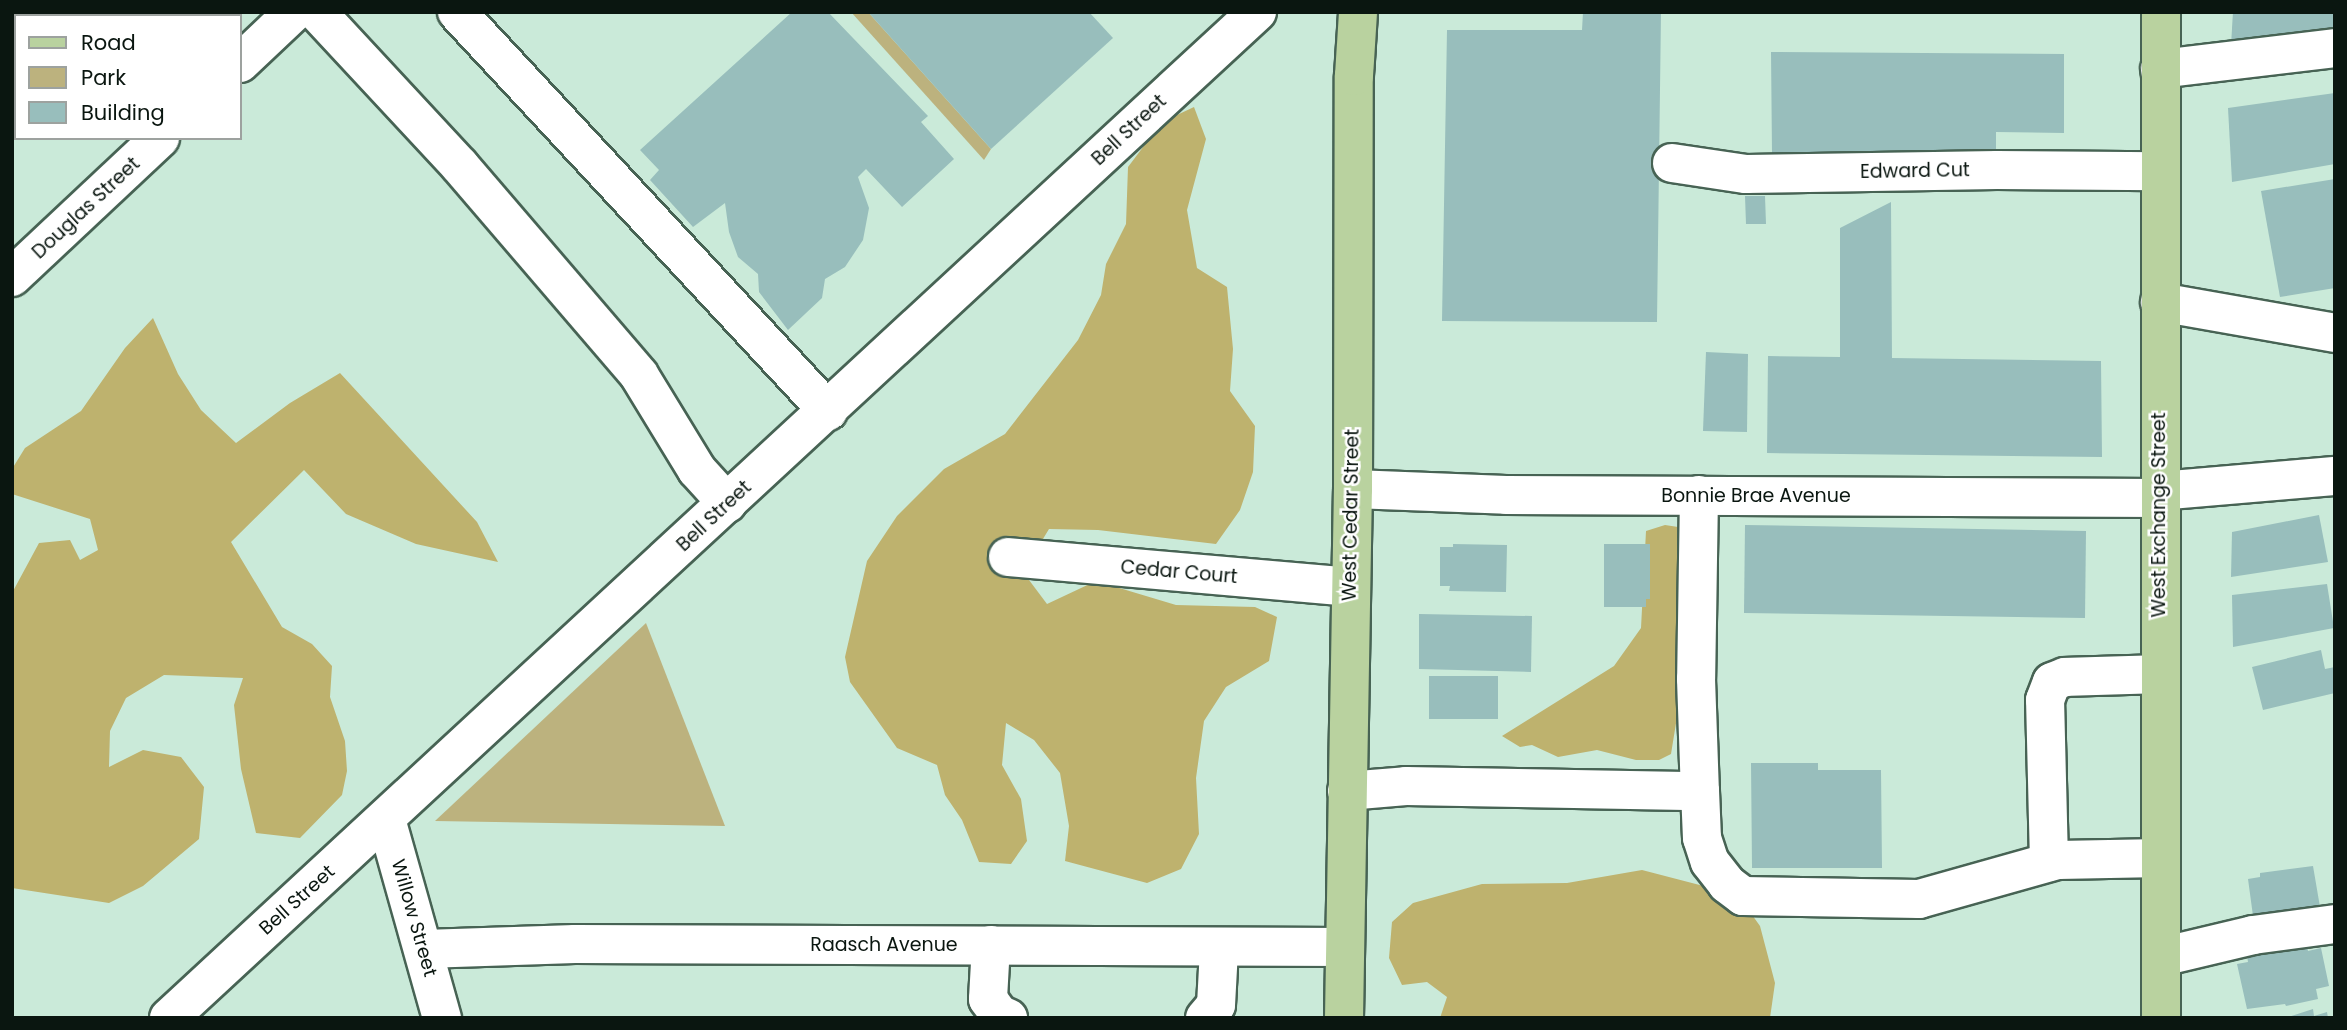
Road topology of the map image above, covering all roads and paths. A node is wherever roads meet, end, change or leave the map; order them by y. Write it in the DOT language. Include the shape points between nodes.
graph roads {
  1 [pos="294,12"];
  2 [pos="317,12"];
  3 [pos="457,12"];
  4 [pos="1358,12"];
  5 [pos="2161,12"];
  6 [pos="1243,17"];
  7 [pos="2335,48"];
  8 [pos="242,61"];
  9 [pos="2160,69"];
  10 [pos="158,140"];
  11 [pos="1671,163"];
  12 [pos="2160,171"];
  13 [pos="12,277"];
  14 [pos="2160,302"];
  15 [pos="2335,333"];
  16 [pos="828,411"];
  17 [pos="2335,476"];
  18 [pos="1353,489"];
  19 [pos="2159,494"];
  20 [pos="1699,495"];
  21 [pos="727,503"];
  22 [pos="1008,557"];
  23 [pos="1350,587"];
  24 [pos="2160,674"];
  25 [pos="1347,791"];
  26 [pos="1700,791"];
  27 [pos="386,819"];
  28 [pos="2161,858"];
  29 [pos="2049,862"];
  30 [pos="2335,924"];
  31 [pos="991,945"];
  32 [pos="1345,947"];
  33 [pos="424,949"];
  34 [pos="1219,949"];
  35 [pos="2161,957"];
  36 [pos="169,1018"];
  37 [pos="442,1018"];
  38 [pos="1008,1018"];
  39 [pos="1205,1018"];
  40 [pos="1344,1018"];
  41 [pos="2161,1018"];
  1 -- 8 [label="street"];
  2 -- 21 [label="street" via="460,166 639,375 697,470"];
  3 -- 16 [label="street"];
  4 -- 18 [label="main road, West Cedar Street"];
  5 -- 9 [label="main road, West Exchange Street"];
  6 -- 16 [label="street, Bell Street"];
  7 -- 9 [label="street"];
  9 -- 12 [label="main road, West Exchange Street"];
  10 -- 13 [label="street, Douglas Street"];
  11 -- 12 [label="street, Edward Cut" via="1746,174"];
  12 -- 14 [label="main road, West Exchange Street"];
  14 -- 15 [label="street"];
  14 -- 19 [label="main road, West Exchange Street"];
  16 -- 21 [label="street, Bell Street"];
  17 -- 19 [label="street, Bonnie Brae Avenue"];
  18 -- 20 [label="street, Bonnie Brae Avenue"];
  18 -- 23 [label="main road, West Cedar Street"];
  19 -- 20 [label="street, Bonnie Brae Avenue"];
  19 -- 24 [label="main road, West Exchange Street"];
  20 -- 26 [label="street" via="1696,679"];
  21 -- 27 [label="street, Bell Street"];
  22 -- 23 [label="street, Cedar Court"];
  23 -- 25 [label="main road, West Cedar Street"];
  24 -- 28 [label="main road, West Exchange Street"];
  24 -- 29 [label="street" via="2065,677 2052,682 2045,700"];
  25 -- 26 [label="street" via="1406,786"];
  25 -- 32 [label="main road, West Cedar Street"];
  26 -- 29 [label="street" via="1702,838 1710,862 1743,896 1919,899"];
  27 -- 33 [label="street, Willow Street"];
  27 -- 36 [label="street, Bell Street"];
  28 -- 29 [label="street"];
  28 -- 35 [label="main road, West Exchange Street"];
  30 -- 35 [label="street" via="2253,935"];
  31 -- 33 [label="street, Raasch Avenue" via="575,944"];
  31 -- 34 [label="street, Raasch Avenue"];
  31 -- 38 [label="street" via="988,999"];
  32 -- 34 [label="street, Raasch Avenue"];
  32 -- 40 [label="main road, West Cedar Street"];
  33 -- 37 [label="street, Willow Street"];
  34 -- 39 [label="street" via="1216,1004"];
  35 -- 41 [label="main road, West Exchange Street"];
}
